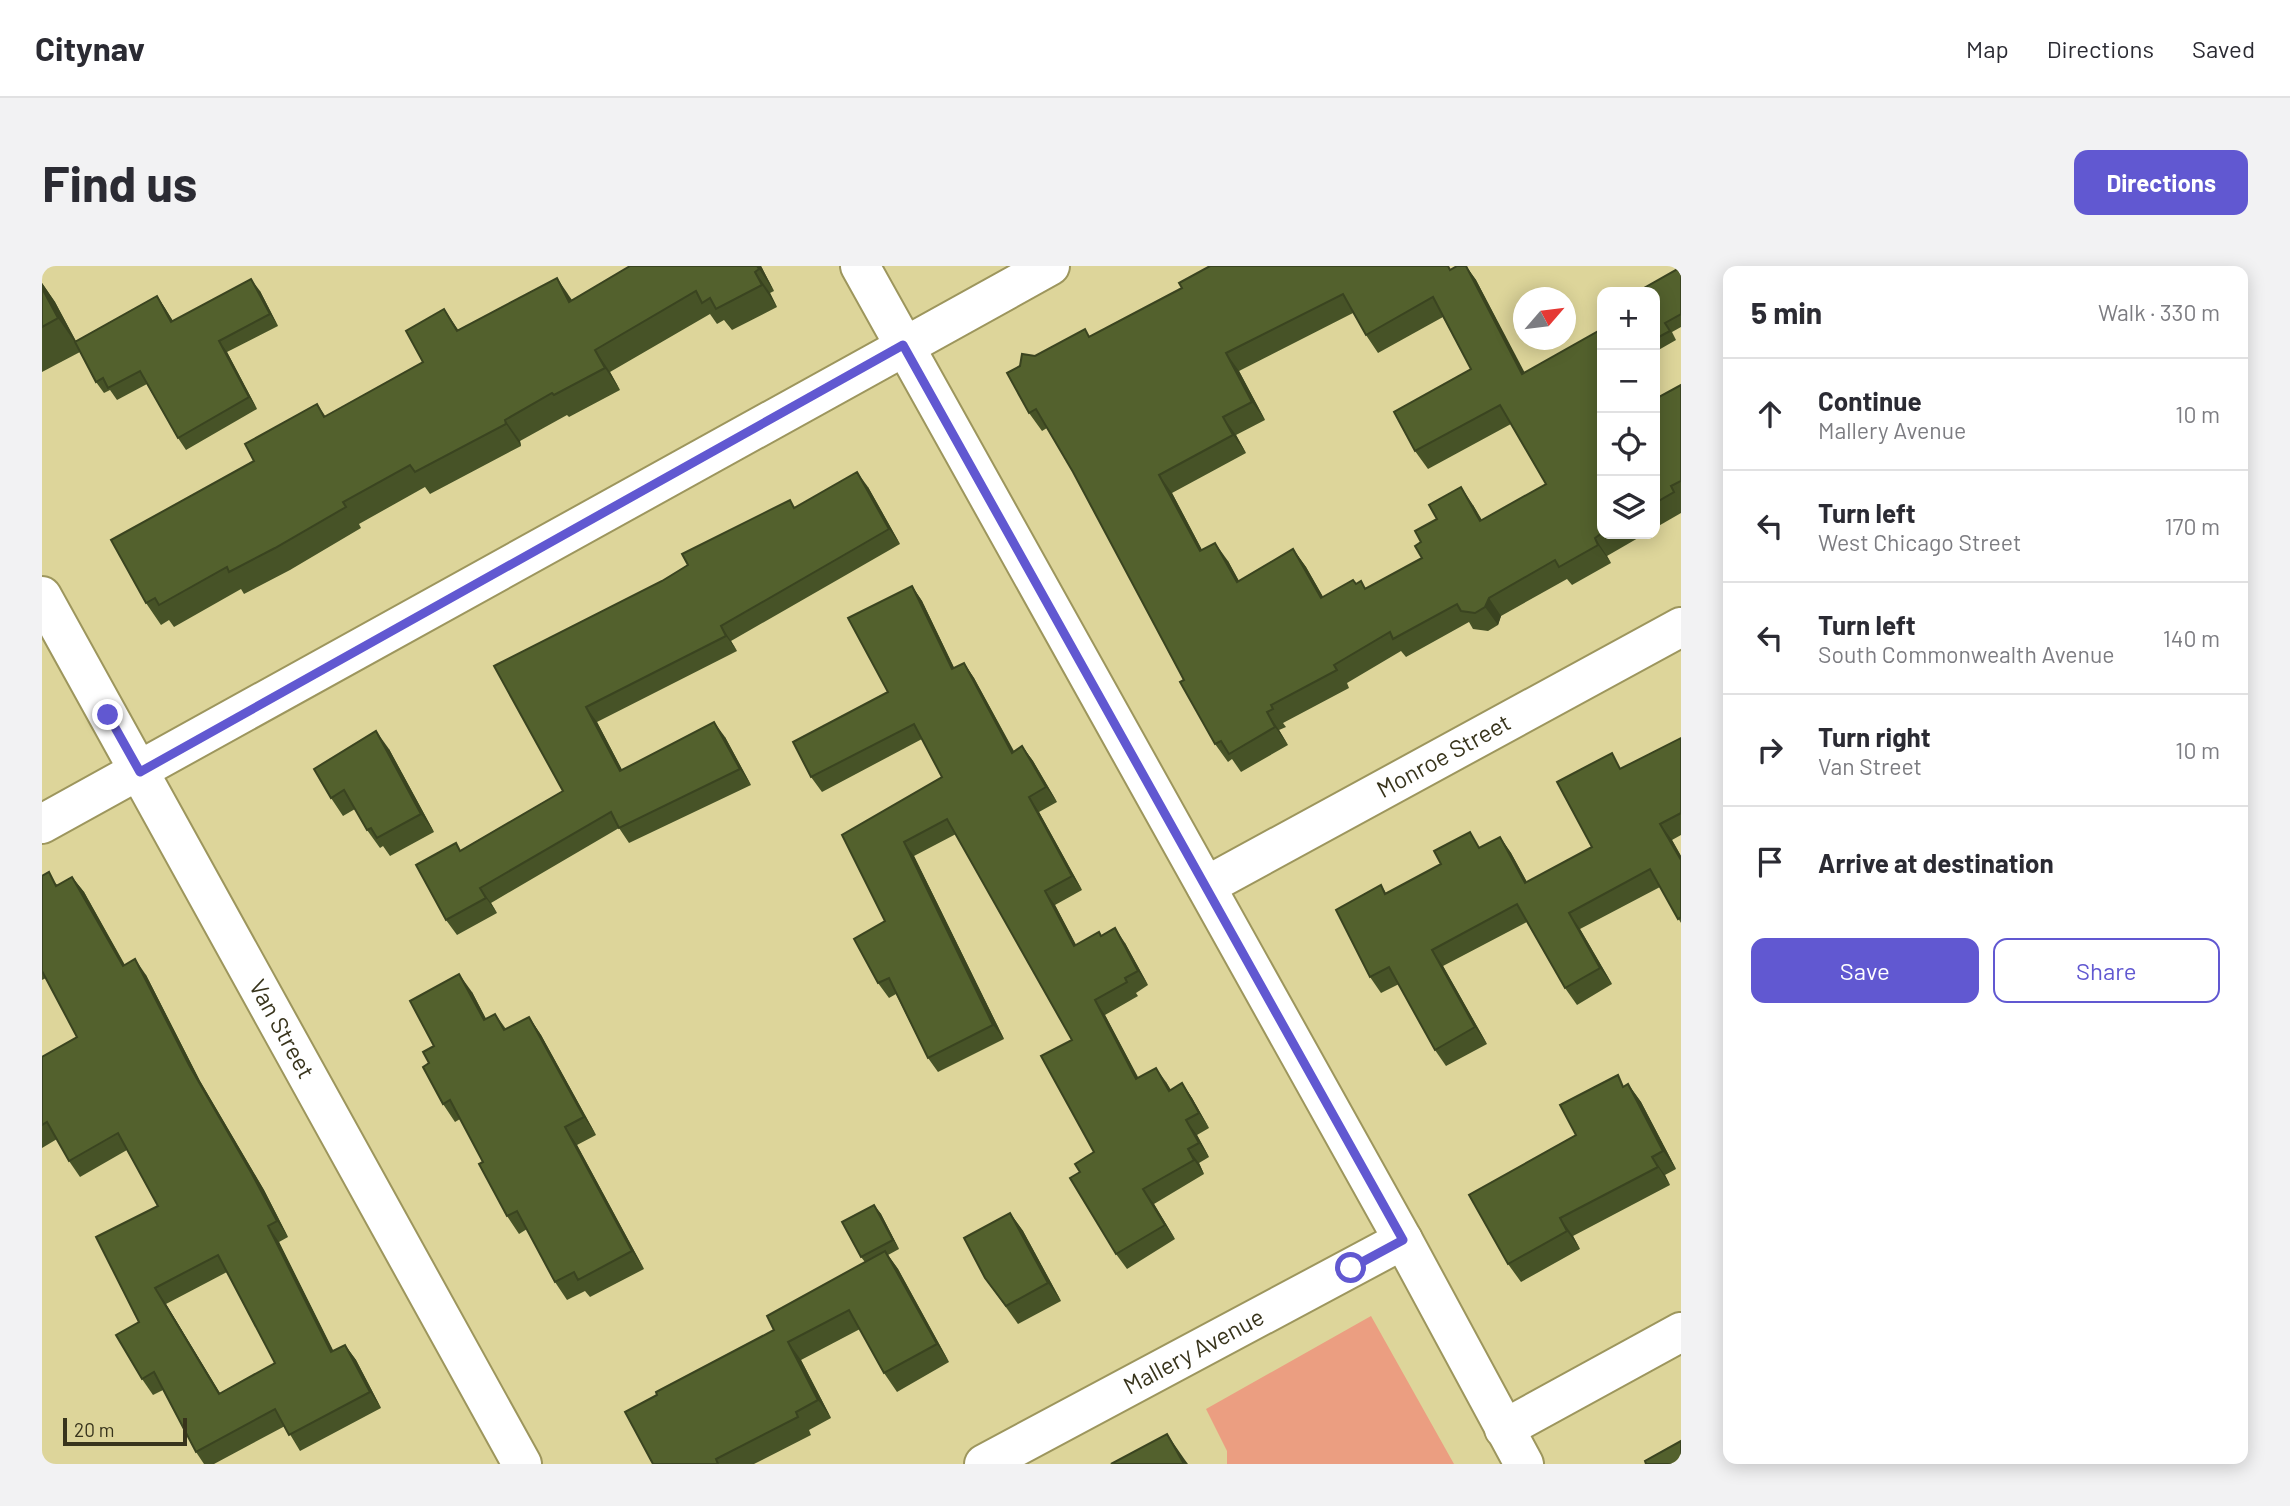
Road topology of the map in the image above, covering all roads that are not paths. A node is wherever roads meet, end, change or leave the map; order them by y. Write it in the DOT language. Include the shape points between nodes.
graph roads {
  1 [pos="860,266"];
  2 [pos="1050,266"];
  3 [pos="903,345"];
  4 [pos="42,596"];
  5 [pos="1681,627"];
  6 [pos="140,772"];
  7 [pos="42,824"];
  8 [pos="1206,886"];
  9 [pos="1403,1240"];
  10 [pos="1681,1332"];
  11 [pos="1504,1429"];
  12 [pos="522,1464"];
  13 [pos="984,1464"];
  14 [pos="1524,1464"];
  1 -- 3 [label="street"];
  2 -- 3 [label="street"];
  3 -- 6 [label="street"];
  3 -- 8 [label="street"];
  4 -- 6 [label="street, Van Street"];
  5 -- 8 [label="street, Monroe Street"];
  6 -- 7 [label="street"];
  6 -- 12 [label="street, Van Street"];
  8 -- 9 [label="street"];
  9 -- 11 [label="street"];
  9 -- 13 [label="street, Mallery Avenue"];
  10 -- 11 [label="street"];
  11 -- 14 [label="street"];
}
